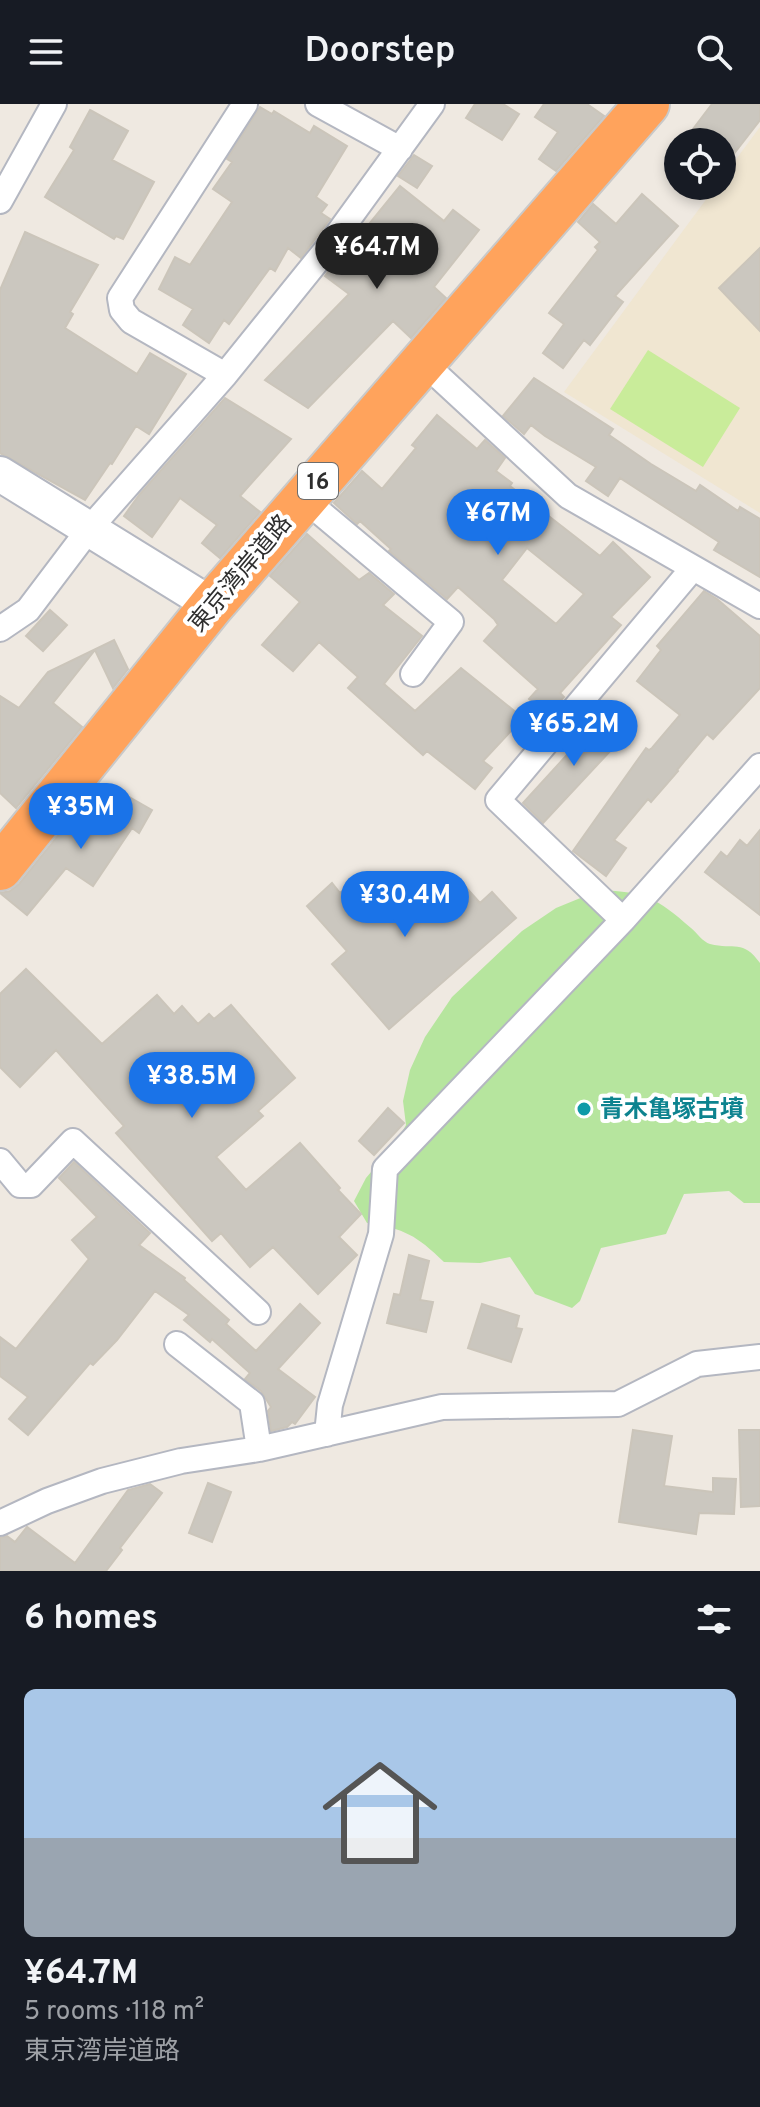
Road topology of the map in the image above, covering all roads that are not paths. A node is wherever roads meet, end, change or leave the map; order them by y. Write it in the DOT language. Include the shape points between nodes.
graph roads {
  1 [pos="54,104"];
  2 [pos="245,104"];
  3 [pos="318,104"];
  4 [pos="432,104"];
  5 [pos="647,104"];
  6 [pos="400,149"];
  7 [pos="0,201"];
  8 [pos="424,363"];
  9 [pos="225,375"];
  10 [pos="0,474"];
  11 [pos="303,498"];
  12 [pos="90,528"];
  13 [pos="693,568"];
  14 [pos="212,605"];
  15 [pos="760,606"];
  16 [pos="0,629"];
  17 [pos="413,674"];
  18 [pos="760,766"];
  19 [pos="0,868"];
  20 [pos="623,920"];
  21 [pos="0,1161"];
  22 [pos="258,1312"];
  23 [pos="177,1344"];
  24 [pos="760,1357"];
  25 [pos="327,1434"];
  26 [pos="259,1449"];
  27 [pos="0,1523"];
  1 -- 7 [label="street"];
  2 -- 9 [label="street" via="120,298 131,321"];
  3 -- 6 [label="street"];
  4 -- 6 [label="street"];
  5 -- 8 [label="highway, 東京湾岸道路 / 16"];
  6 -- 9 [label="street"];
  8 -- 11 [label="highway, 東京湾岸道路 / 16"];
  8 -- 13 [label="street" via="568,496"];
  9 -- 12 [label="street"];
  10 -- 12 [label="street"];
  11 -- 14 [label="highway, 東京湾岸道路 / 16"];
  11 -- 17 [label="street" via="451,622"];
  12 -- 14 [label="street"];
  12 -- 16 [label="street" via="28,610"];
  13 -- 15 [label="street"];
  13 -- 20 [label="street" via="498,800"];
  14 -- 19 [label="highway, 東京湾岸道路 / 16"];
  18 -- 20 [label="street"];
  20 -- 25 [label="street" via="385,1169 381,1234 330,1405"];
  21 -- 22 [label="street" via="20,1185 31,1185 73,1141"];
  23 -- 26 [label="street" via="252,1403"];
  24 -- 25 [label="street" via="697,1364 618,1404 442,1407"];
  25 -- 26 [label="street"];
  26 -- 27 [label="street" via="102,1481"];
}
